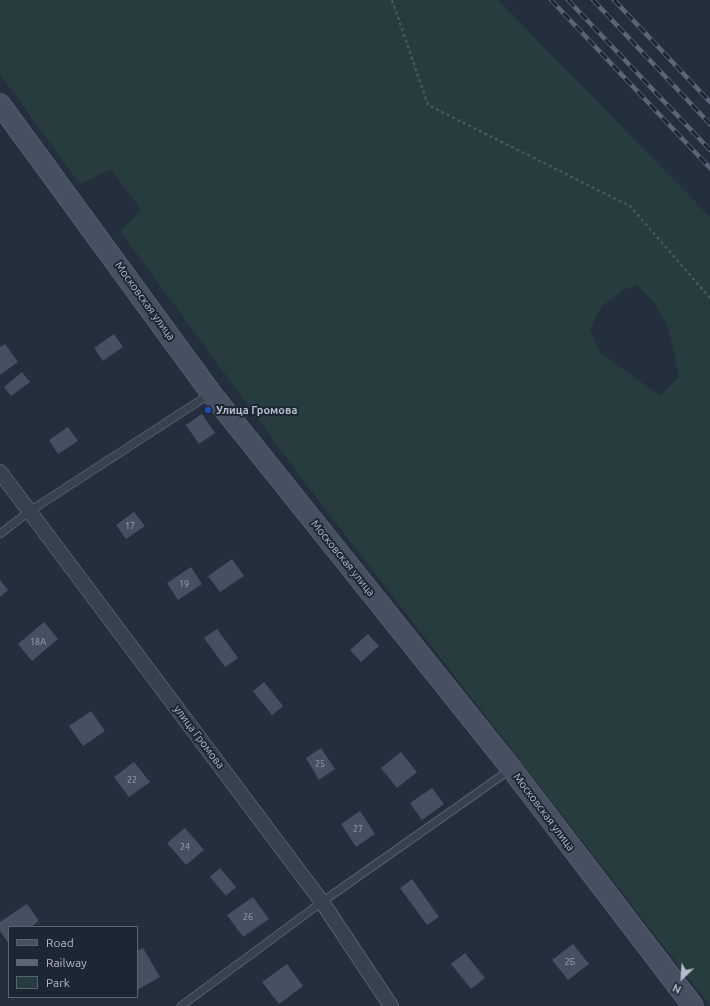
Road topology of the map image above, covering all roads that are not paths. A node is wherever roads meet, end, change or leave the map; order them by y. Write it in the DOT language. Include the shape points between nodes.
graph roads {
  1 [pos="0,104"];
  2 [pos="212,393"];
  3 [pos="0,472"];
  4 [pos="30,511"];
  5 [pos="0,534"];
  6 [pos="511,768"];
  7 [pos="322,902"];
  8 [pos="180,1006"];
  9 [pos="391,1006"];
  10 [pos="693,1006"];
  1 -- 2 [label="street, Московская улица"];
  2 -- 4 [label="lane"];
  2 -- 6 [label="street, Московская улица"];
  3 -- 4 [label="street, улица Громова"];
  4 -- 5 [label="lane"];
  4 -- 7 [label="street, улица Громова"];
  6 -- 7 [label="lane"];
  6 -- 10 [label="street, Московская улица"];
  7 -- 8 [label="lane"];
  7 -- 9 [label="street, улица Громова"];
}
